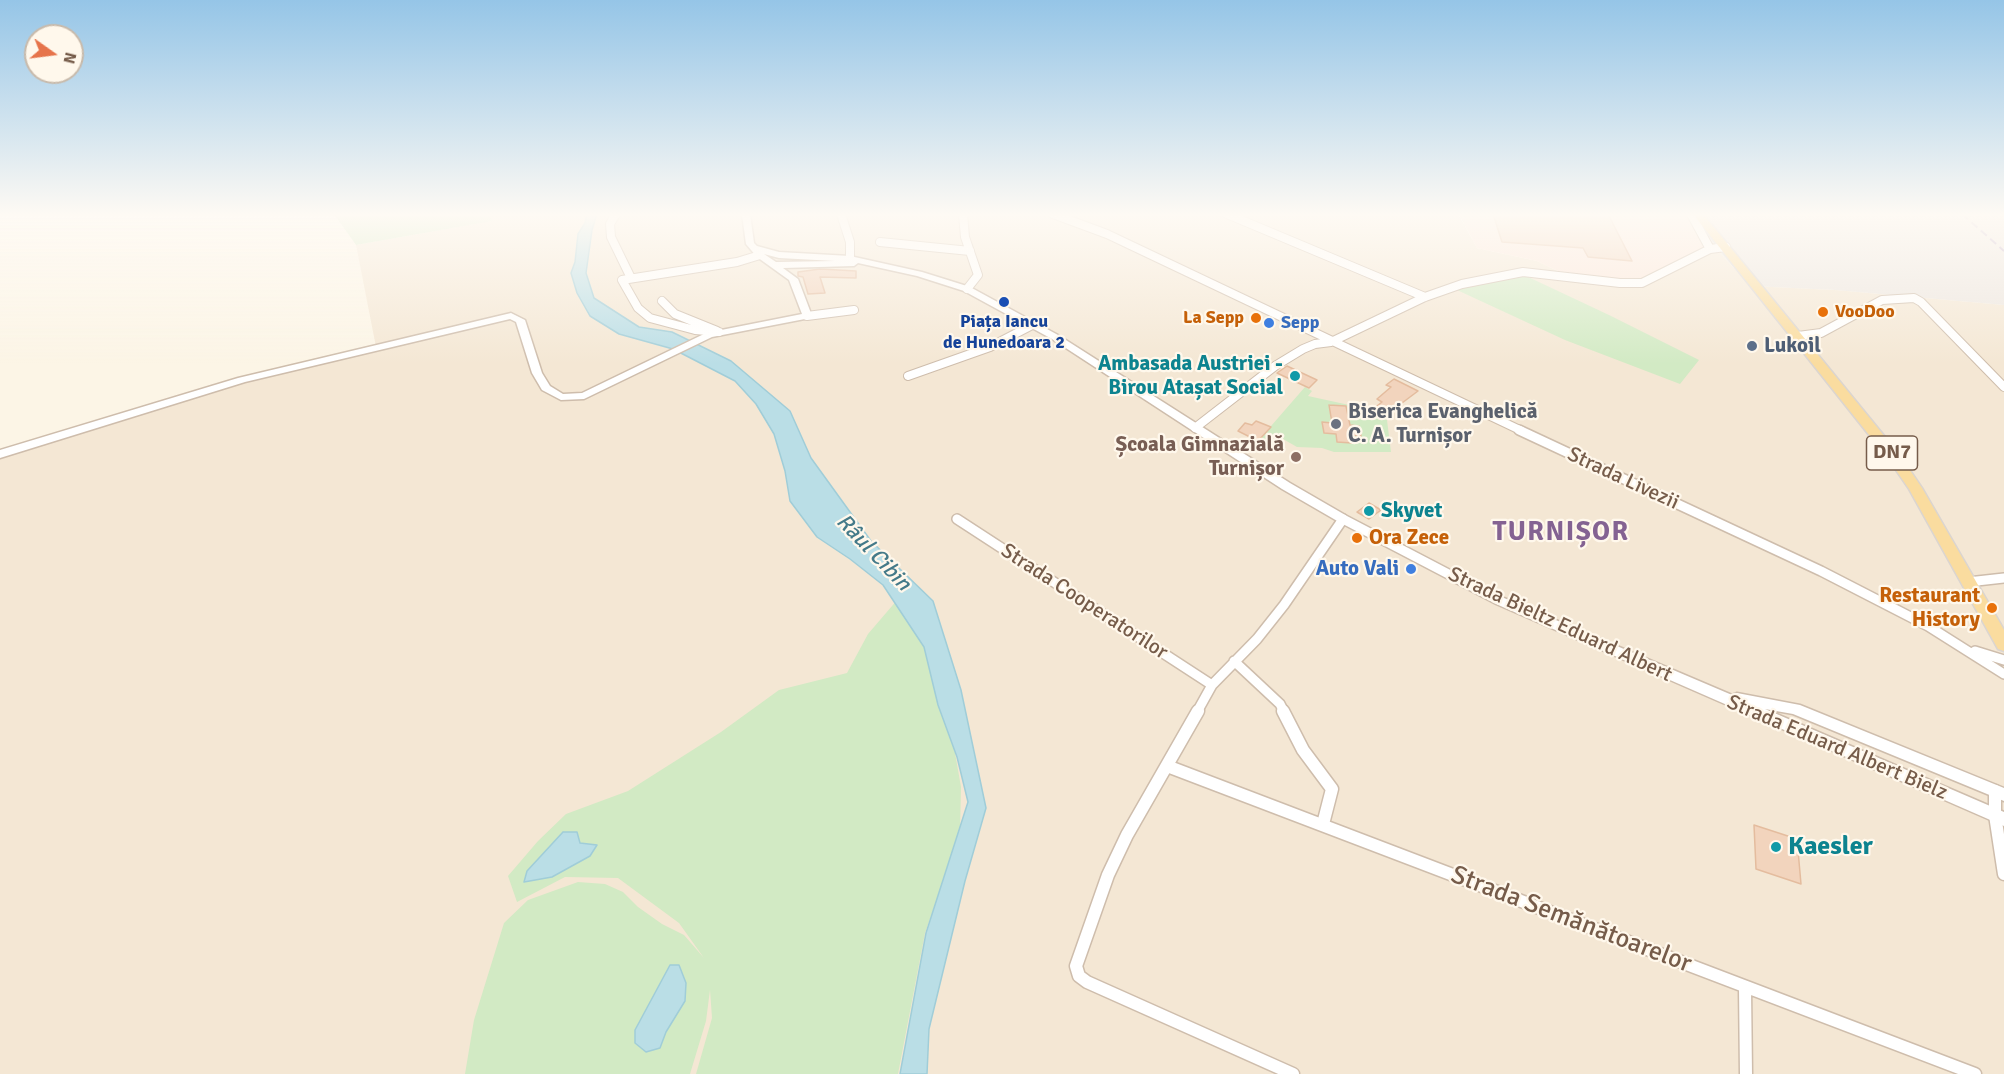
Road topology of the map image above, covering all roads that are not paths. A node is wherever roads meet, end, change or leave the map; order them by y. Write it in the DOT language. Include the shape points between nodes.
graph roads {
  1 [pos="625,264"];
  2 [pos="718,264"];
  3 [pos="822,264"];
  4 [pos="876,264"];
  5 [pos="974,264"];
  6 [pos="1170,264"];
  7 [pos="1347,264"];
  8 [pos="1680,264"];
  9 [pos="1740,264"];
  10 [pos="777,265"];
  11 [pos="803,265"];
  12 [pos="632,278"];
  13 [pos="794,279"];
  14 [pos="967,289"];
  15 [pos="1425,297"];
  16 [pos="662,301"];
  17 [pos="854,310"];
  18 [pos="675,314"];
  19 [pos="807,316"];
  20 [pos="665,323"];
  21 [pos="1034,324"];
  22 [pos="719,332"];
  23 [pos="1798,336"];
  24 [pos="1332,342"];
  25 [pos="908,376"];
  26 [pos="2004,387"];
  27 [pos="1195,428"];
  28 [pos="0,454"];
  29 [pos="957,519"];
  30 [pos="1343,519"];
  31 [pos="2004,578"];
  32 [pos="1968,582"];
  33 [pos="1961,645"];
  34 [pos="2004,645"];
  35 [pos="2004,660"];
  36 [pos="1234,661"];
  37 [pos="2004,674"];
  38 [pos="1212,685"];
  39 [pos="1718,696"];
  40 [pos="1167,766"];
  41 [pos="2000,793"];
  42 [pos="2000,817"];
  43 [pos="1323,824"];
  44 [pos="2004,874"];
  45 [pos="1745,988"];
  46 [pos="1293,1074"];
  47 [pos="1746,1074"];
  48 [pos="1975,1074"];
  1 -- 12 [label="street"];
  2 -- 12 [label="street"];
  3 -- 11 [label="street"];
  4 -- 14 [label="street, Strada Bieltz Eduard Albert"];
  5 -- 14 [label="street" via="978,275"];
  6 -- 24 [label="street, Strada Livezii"];
  7 -- 15 [label="street"];
  8 -- 15 [label="street" via="1642,283 1523,272 1462,284"];
  9 -- 23 [label="main road, DN7"];
  10 -- 11 [label="street"];
  10 -- 13 [label="street"];
  11 -- 13 [label="street" via="795,271"];
  12 -- 20 [label="street" via="622,280 644,315"];
  13 -- 19 [label="street"];
  14 -- 21 [label="street, Strada Bieltz Eduard Albert"];
  15 -- 24 [label="street"];
  16 -- 18 [label="street"];
  17 -- 19 [label="street"];
  18 -- 20 [label="street"];
  18 -- 22 [label="street"];
  19 -- 22 [label="street"];
  20 -- 22 [label="street"];
  21 -- 25 [label="street" via="990,347"];
  21 -- 27 [label="street, Strada Bieltz Eduard Albert"];
  22 -- 28 [label="street" via="584,396 561,397 540,379 520,320 506,317 242,380"];
  23 -- 26 [label="street" via="1821,333 1882,300 1914,298"];
  23 -- 32 [label="main road, DN7" via="1894,457"];
  24 -- 27 [label="street" via="1308,346 1275,366"];
  24 -- 33 [label="street, Strada Livezii" via="1821,571"];
  27 -- 30 [label="street, Strada Bieltz Eduard Albert"];
  29 -- 38 [label="street, Strada Cooperatorilor"];
  30 -- 36 [label="street" via="1284,605"];
  30 -- 39 [label="street, Strada Bieltz Eduard Albert" via="1527,614"];
  31 -- 32 [label="street"];
  32 -- 34 [label="main road, DN7"];
  33 -- 35 [label="street, Strada Livezii"];
  33 -- 37 [label="street, Strada Livezii"];
  36 -- 38 [label="street"];
  36 -- 43 [label="street" via="1280,704 1303,750 1332,789"];
  38 -- 40 [label="street"];
  39 -- 41 [label="street, Strada Eduard Albert Bielz" via="1795,709"];
  39 -- 42 [label="street, Strada Eduard Albert Bielz"];
  40 -- 43 [label="street, Strada Semănătoarelor"];
  40 -- 46 [label="street" via="1108,875 1076,966 1079,976"];
  41 -- 42 [label="street"];
  42 -- 44 [label="street"];
  43 -- 45 [label="street, Strada Semănătoarelor"];
  45 -- 47 [label="street"];
  45 -- 48 [label="street, Strada Semănătoarelor"];
}
